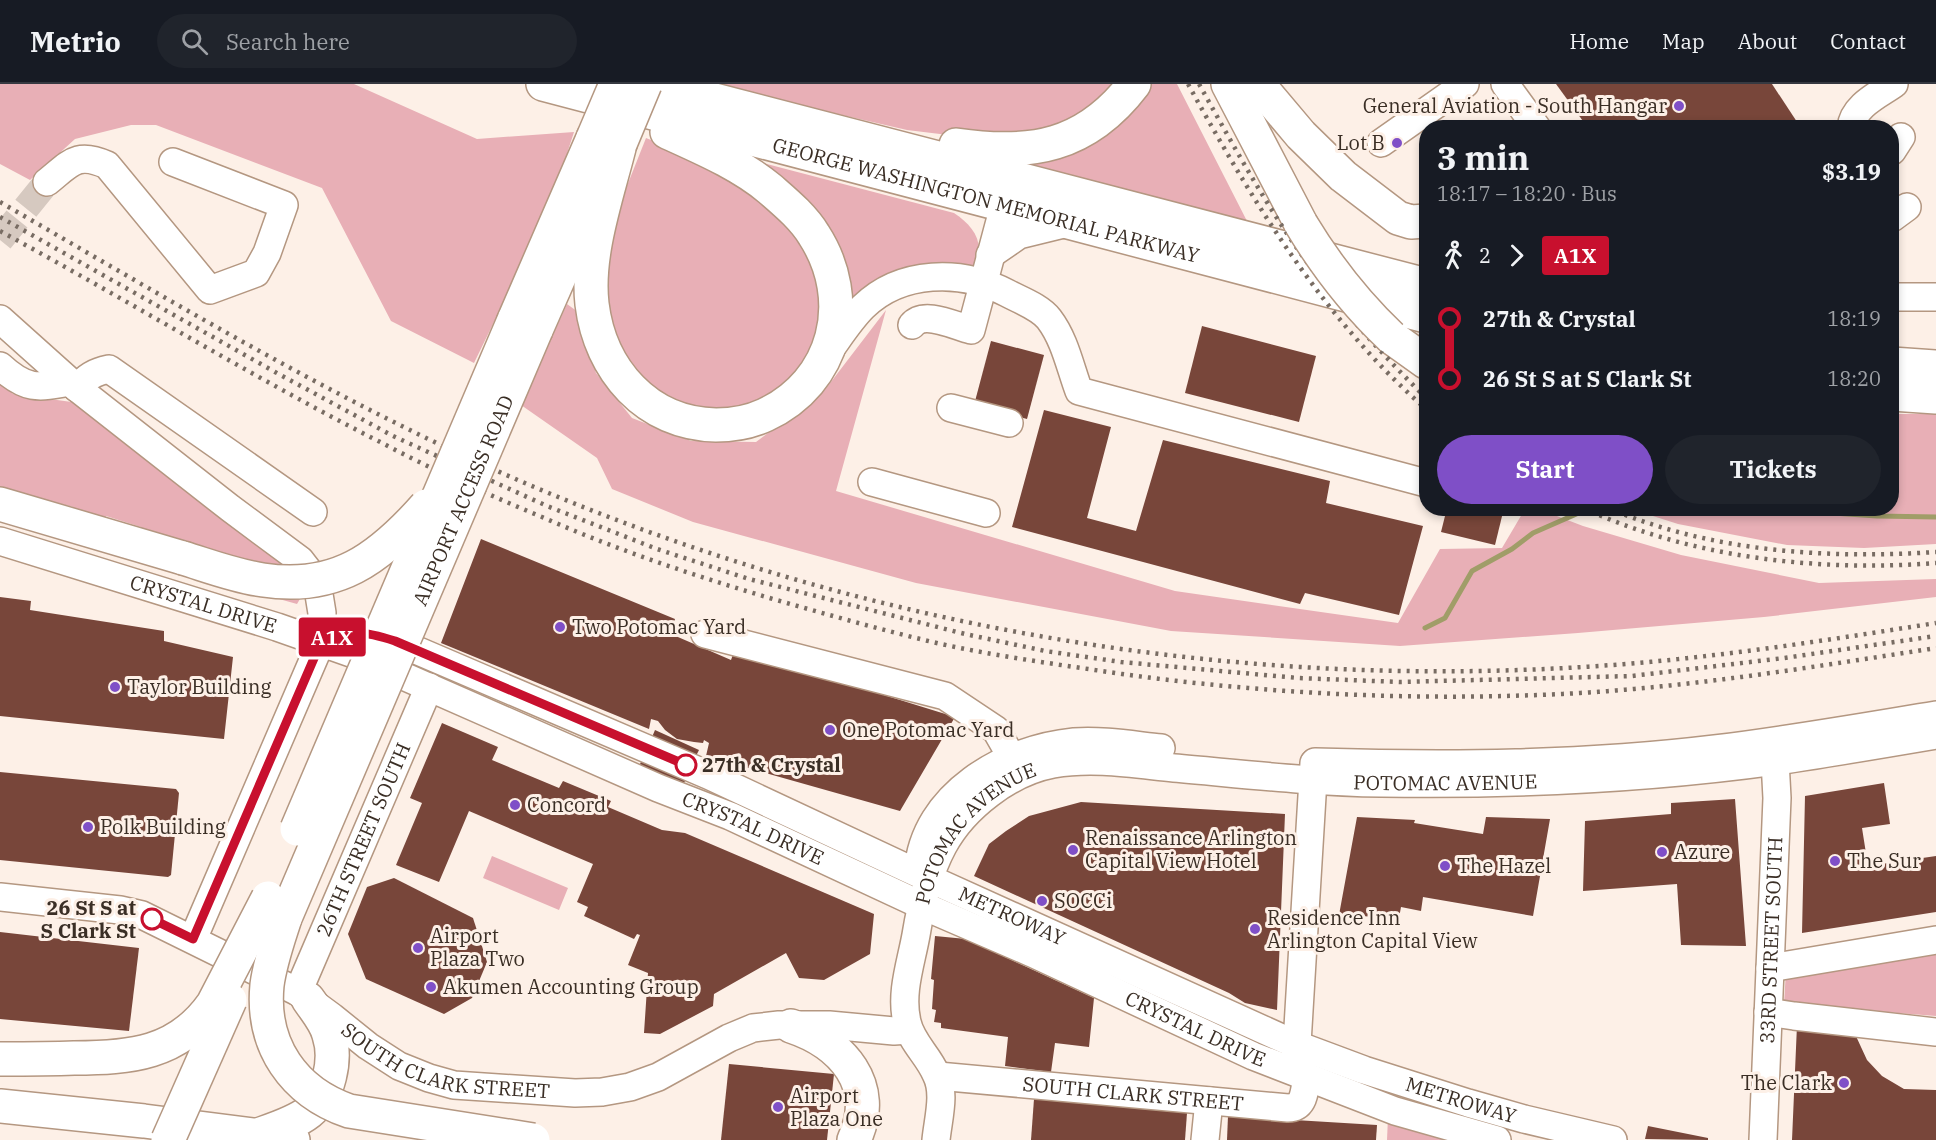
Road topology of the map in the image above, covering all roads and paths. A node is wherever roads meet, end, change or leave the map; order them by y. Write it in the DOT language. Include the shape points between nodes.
graph roads {
  1 [pos="616,84"];
  2 [pos="645,84"];
  3 [pos="653,84"];
  4 [pos="1134,84"];
  5 [pos="1228,84"];
  6 [pos="1258,84"];
  7 [pos="1465,84"];
  8 [pos="1505,84"];
  9 [pos="1894,84"];
  10 [pos="554,87"];
  11 [pos="1531,120"];
  12 [pos="1852,120"];
  13 [pos="826,128"];
  14 [pos="607,141"];
  15 [pos="1381,144"];
  16 [pos="173,162"];
  17 [pos="46,182"];
  18 [pos="1012,193"];
  19 [pos="1419,221"];
  20 [pos="1069,223"];
  21 [pos="990,255"];
  22 [pos="983,282"];
  23 [pos="1419,283"];
  24 [pos="1899,297"];
  25 [pos="1936,297"];
  26 [pos="1419,314"];
  27 [pos="0,319"];
  28 [pos="525,325"];
  29 [pos="912,325"];
  30 [pos="828,354"];
  31 [pos="1419,357"];
  32 [pos="1899,364"];
  33 [pos="0,366"];
  34 [pos="1936,367"];
  35 [pos="73,385"];
  36 [pos="1899,394"];
  37 [pos="1936,397"];
  38 [pos="951,408"];
  39 [pos="1899,410"];
  40 [pos="1936,411"];
  41 [pos="1009,423"];
  42 [pos="1419,481"];
  43 [pos="872,482"];
  44 [pos="443,487"];
  45 [pos="0,504"];
  46 [pos="314,512"];
  47 [pos="986,513"];
  48 [pos="0,541"];
  49 [pos="705,634"];
  50 [pos="321,642"];
  51 [pos="429,687"];
  52 [pos="1936,715"];
  53 [pos="1936,735"];
  54 [pos="1775,751"];
  55 [pos="1015,766"];
  56 [pos="1313,771"];
  57 [pos="923,876"];
  58 [pos="0,897"];
  59 [pos="921,905"];
  60 [pos="277,908"];
  61 [pos="193,939"];
  62 [pos="1936,940"];
  63 [pos="1770,968"];
  64 [pos="303,996"];
  65 [pos="1768,1012"];
  66 [pos="791,1026"];
  67 [pos="909,1030"];
  68 [pos="1936,1032"];
  69 [pos="1298,1046"];
  70 [pos="0,1059"];
  71 [pos="1301,1075"];
  72 [pos="938,1076"];
  73 [pos="1209,1101"];
  74 [pos="0,1106"];
  75 [pos="258,1135"];
  76 [pos="168,1140"];
  77 [pos="191,1140"];
  78 [pos="292,1140"];
  79 [pos="532,1140"];
  80 [pos="854,1140"];
  81 [pos="936,1140"];
  82 [pos="1205,1140"];
  83 [pos="1497,1140"];
  84 [pos="1613,1140"];
  85 [pos="1762,1140"];
  1 -- 14 [label="main road, AIRPORT ACCESS ROAD, bridge"];
  2 -- 14 [label="main road, AIRPORT ACCESS ROAD, bridge"];
  3 -- 13 [label="main road, GEORGE WASHINGTON MEMORIAL PARKWAY"];
  4 -- 13 [label="main road" via="1094,125 1040,147 995,150"];
  5 -- 31 [label="main road, bridge" via="1301,224 1341,284 1391,337"];
  6 -- 19 [label="main road" via="1301,135 1343,176 1398,218"];
  7 -- 15 [label="street"];
  8 -- 11 [label="street"];
  9 -- 12 [label="street" via="1860,108"];
  10 -- 18 [label="main road, GEORGE WASHINGTON MEMORIAL PARKWAY"];
  10 -- 30 [label="main road" via="665,131 725,160 768,188 802,219 824,254 835,290 835,323"];
  13 -- 18 [label="main road, GEORGE WASHINGTON MEMORIAL PARKWAY"];
  14 -- 28 [label="main road, AIRPORT ACCESS ROAD"];
  14 -- 30 [label="main road" via="592,303 602,346 636,395 653,408 690,423 745,422 764,416 794,396"];
  16 -- 17 [label="street" via="284,205 256,273 210,290 107,165 92,158 75,160"];
  18 -- 20 [label="main road, GEORGE WASHINGTON MEMORIAL PARKWAY"];
  18 -- 21 [label="street"];
  18 -- 23 [label="main road, GEORGE WASHINGTON MEMORIAL PARKWAY"];
  20 -- 21 [label="street" via="1019,235"];
  20 -- 26 [label="main road, GEORGE WASHINGTON MEMORIAL PARKWAY"];
  21 -- 22 [label="street"];
  22 -- 29 [label="street" via="971,330 926,319"];
  22 -- 30 [label="street" via="934,277 907,281 883,291 862,308"];
  22 -- 42 [label="street" via="1047,316 1062,342 1078,391"];
  24 -- 25 [label="street"];
  27 -- 35 [label="street"];
  28 -- 44 [label="main road, AIRPORT ACCESS ROAD, bridge"];
  28 -- 60 [label="main road, AIRPORT ACCESS ROAD, bridge"];
  32 -- 34 [label="main road"];
  33 -- 35 [label="street" via="14,380 38,388"];
  35 -- 46 [label="street" via="109,369"];
  35 -- 50 [label="street" via="300,560 317,582"];
  36 -- 37 [label="main road"];
  38 -- 41 [label="street"];
  39 -- 40 [label="main road"];
  43 -- 47 [label="street"];
  44 -- 45 [label="main road, bridge" via="384,549 331,576 305,581 248,577"];
  44 -- 60 [label="main road, AIRPORT ACCESS ROAD, bridge"];
  48 -- 50 [label="street, CRYSTAL DRIVE"];
  49 -- 55 [label="street" via="945,696 996,730"];
  50 -- 51 [label="street, CRYSTAL DRIVE"];
  50 -- 57 [label="street, METROWAY" via="344,633 362,632 395,641 708,775"];
  50 -- 61 [label="street"];
  51 -- 59 [label="street, CRYSTAL DRIVE" via="730,816"];
  51 -- 64 [label="street, 26TH STREET SOUTH"];
  52 -- 54 [label="street, POTOMAC AVENUE"];
  53 -- 54 [label="street, POTOMAC AVENUE"];
  54 -- 56 [label="street, POTOMAC AVENUE" via="1714,749 1560,761"];
  54 -- 63 [label="street, 33RD STREET SOUTH" via="1778,798"];
  55 -- 56 [label="street, POTOMAC AVENUE" via="1099,762"];
  55 -- 57 [label="street, POTOMAC AVENUE" via="955,828"];
  56 -- 69 [label="street, SOUTH CLARK STREET"];
  57 -- 59 [label="street, POTOMAC AVENUE"];
  57 -- 69 [label="street, METROWAY"];
  58 -- 61 [label="street, SOUTH CLARK STREET" via="136,913"];
  59 -- 67 [label="street, POTOMAC AVENUE" via="906,990"];
  59 -- 71 [label="street, CRYSTAL DRIVE"];
  60 -- 70 [label="main road, bridge" via="204,1017 182,1036 129,1056"];
  60 -- 76 [label="main road, bridge" via="243,971"];
  60 -- 77 [label="main road, bridge"];
  60 -- 79 [label="main road, bridge" via="267,986 268,1014 277,1051 306,1089 349,1111"];
  61 -- 64 [label="street, SOUTH CLARK STREET"];
  62 -- 63 [label="street"];
  63 -- 65 [label="street, 33RD STREET SOUTH"];
  64 -- 66 [label="street, SOUTH CLARK STREET" via="379,1054 421,1075 454,1085 561,1093 630,1087 664,1074 741,1033 767,1026"];
  64 -- 75 [label="main road" via="326,1025 332,1045 326,1087 306,1114"];
  65 -- 68 [label="street"];
  65 -- 85 [label="street, 33RD STREET SOUTH"];
  66 -- 67 [label="street, SOUTH CLARK STREET"];
  66 -- 80 [label="main road" via="826,1041 852,1070 862,1102"];
  67 -- 72 [label="street"];
  69 -- 71 [label="street, SOUTH CLARK STREET"];
  69 -- 84 [label="street, METROWAY" via="1468,1103"];
  71 -- 73 [label="street, SOUTH CLARK STREET" via="1302,1101 1293,1108"];
  71 -- 83 [label="street, CRYSTAL DRIVE" via="1395,1111"];
  72 -- 73 [label="street, SOUTH CLARK STREET"];
  72 -- 81 [label="street" via="941,1102"];
  73 -- 82 [label="street"];
  74 -- 75 [label="main road"];
  75 -- 78 [label="main road"];
}
